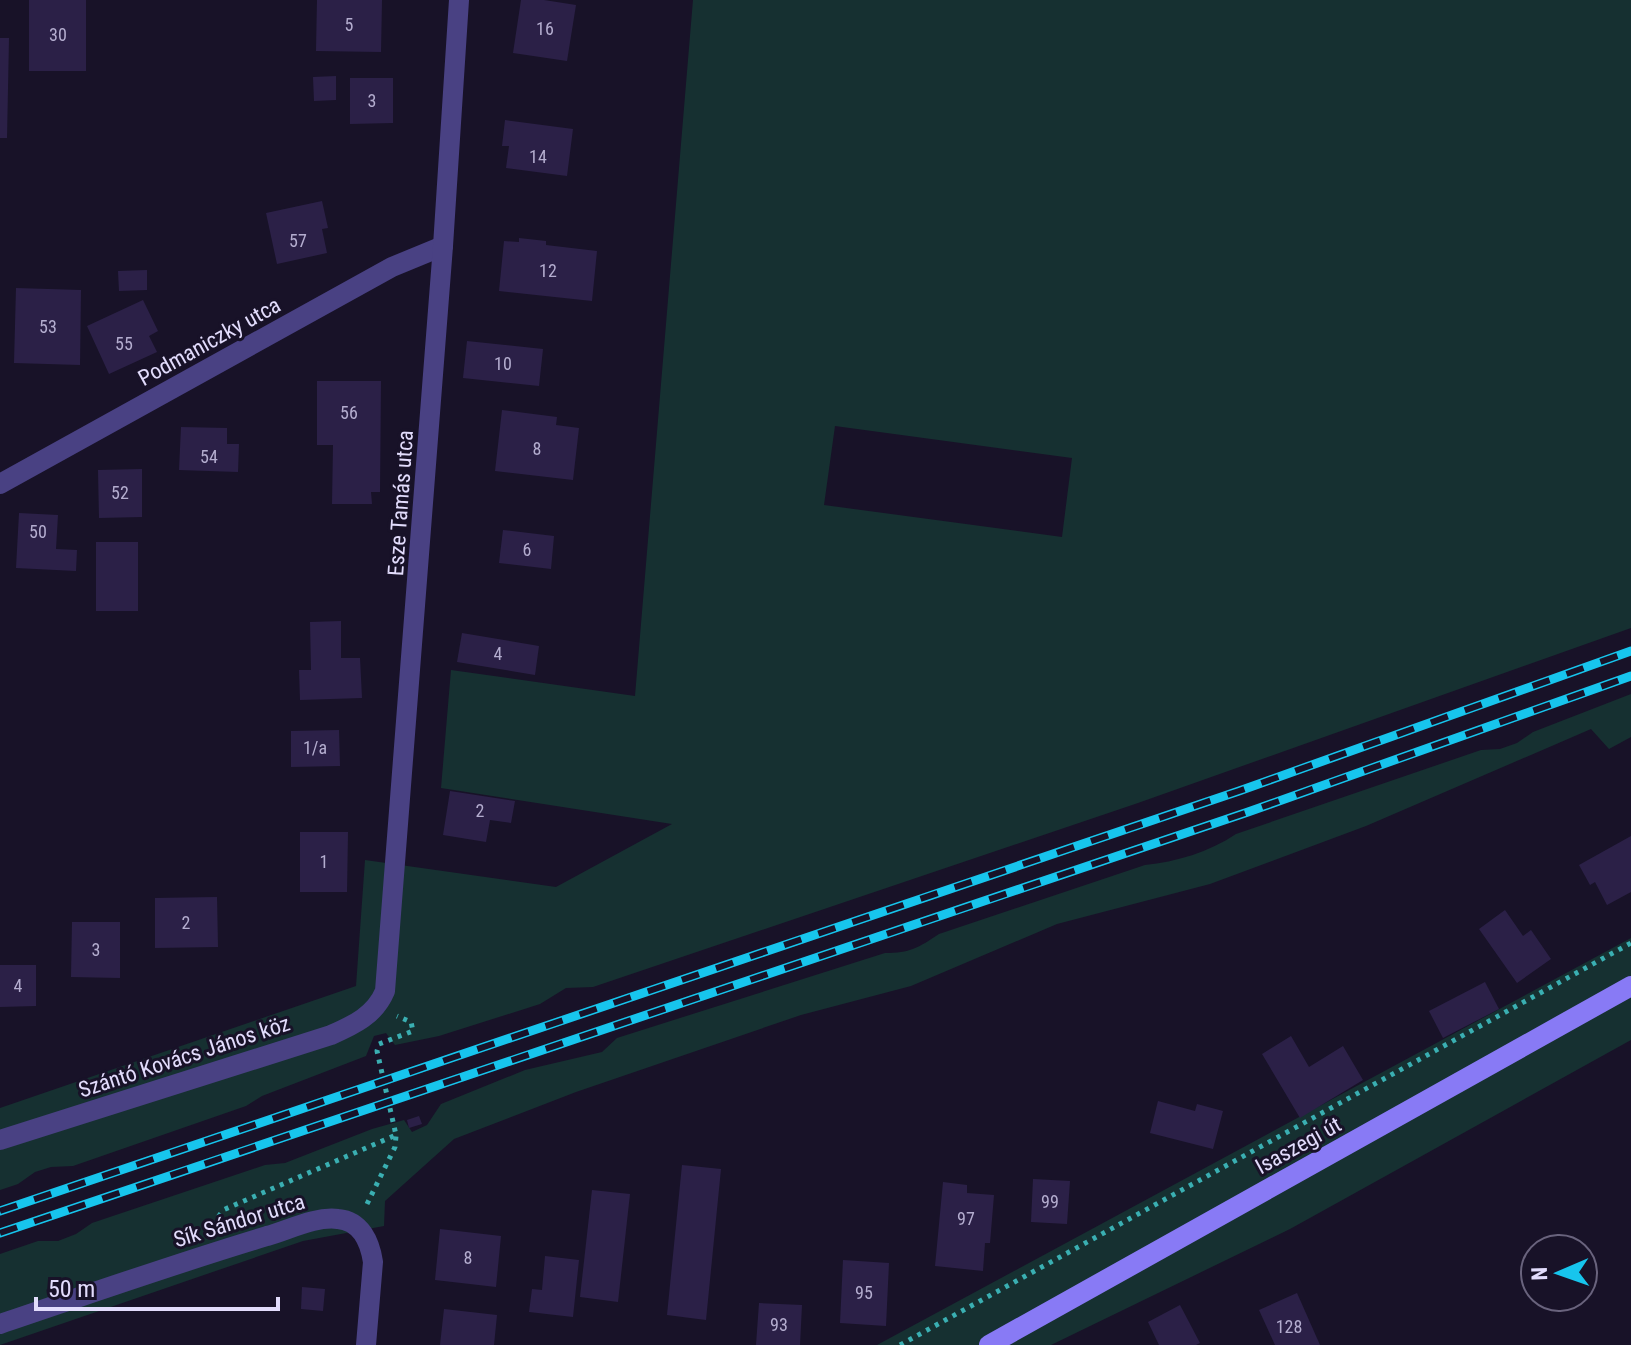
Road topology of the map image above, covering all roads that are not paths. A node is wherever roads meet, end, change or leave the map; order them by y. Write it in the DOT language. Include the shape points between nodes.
graph roads {
  1 [pos="459,0"];
  2 [pos="443,246"];
  3 [pos="0,484"];
  4 [pos="1631,986"];
  5 [pos="376,1007"];
  6 [pos="0,1140"];
  7 [pos="0,1324"];
  8 [pos="366,1345"];
  9 [pos="989,1345"];
  1 -- 2 [label="street, Esze Tamás utca"];
  2 -- 3 [label="street, Podmaniczky utca" via="392,267"];
  2 -- 5 [label="street, Esze Tamás utca" via="387,983"];
  4 -- 9 [label="main road, Isaszegi út"];
  5 -- 6 [label="street, Szántó Kovács János köz" via="331,1035"];
  7 -- 8 [label="street, Sík Sándor utca" via="321,1219 340,1219 356,1226 368,1241 373,1262"];
}
